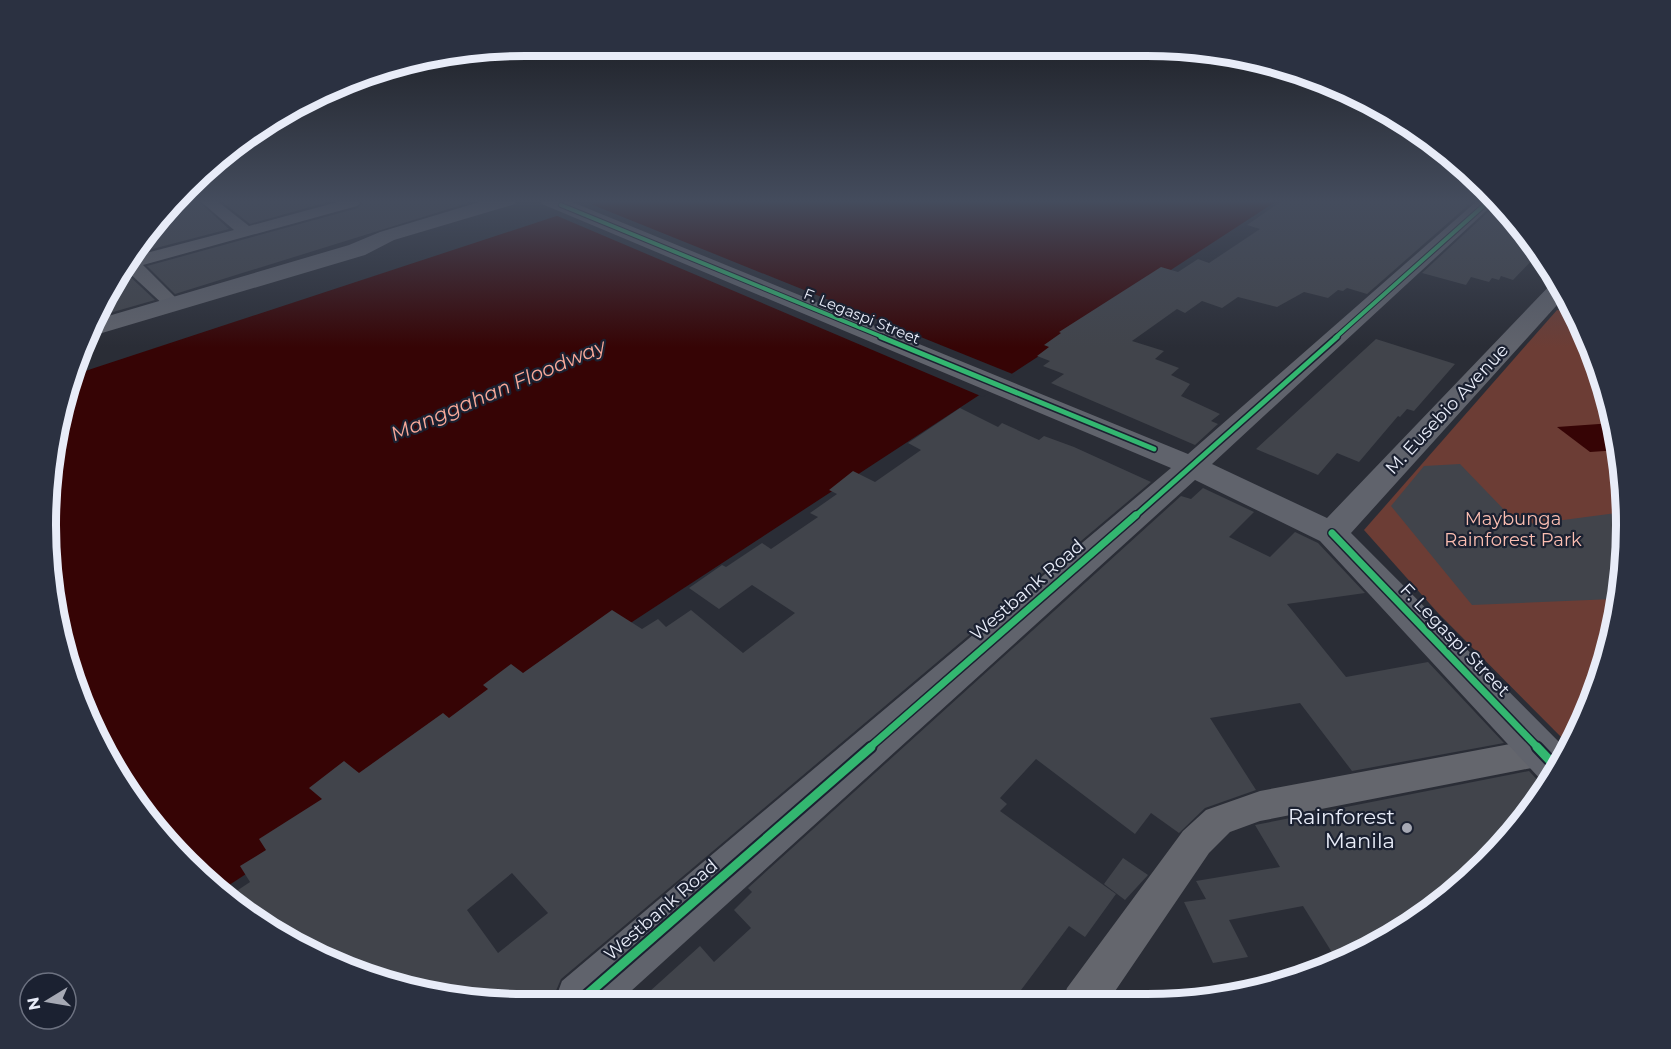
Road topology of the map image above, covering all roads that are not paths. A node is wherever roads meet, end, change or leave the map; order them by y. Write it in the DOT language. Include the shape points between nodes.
graph roads {
  1 [pos="182,249"];
  2 [pos="363,249"];
  3 [pos="667,249"];
  4 [pos="1435,249"];
  5 [pos="357,250"];
  6 [pos="137,261"];
  7 [pos="133,267"];
  8 [pos="1555,294"];
  9 [pos="173,304"];
  10 [pos="100,326"];
  11 [pos="1192,466"];
  12 [pos="1332,533"];
  13 [pos="1549,760"];
  14 [pos="588,994"];
  15 [pos="1088,994"];
  1 -- 6 [label="street"];
  2 -- 5 [label="street"];
  3 -- 11 [label="street, F. Legaspi Street"];
  4 -- 11 [label="street, Westbank Road"];
  5 -- 9 [label="street"];
  7 -- 9 [label="street"];
  8 -- 12 [label="street, M. Eusebio Avenue"];
  9 -- 10 [label="street"];
  11 -- 12 [label="street, F. Legaspi Street"];
  11 -- 14 [label="street, Westbank Road"];
  12 -- 13 [label="street, F. Legaspi Street"];
  13 -- 15 [label="street" via="1260,806 1218,821 1196,842"];
}
